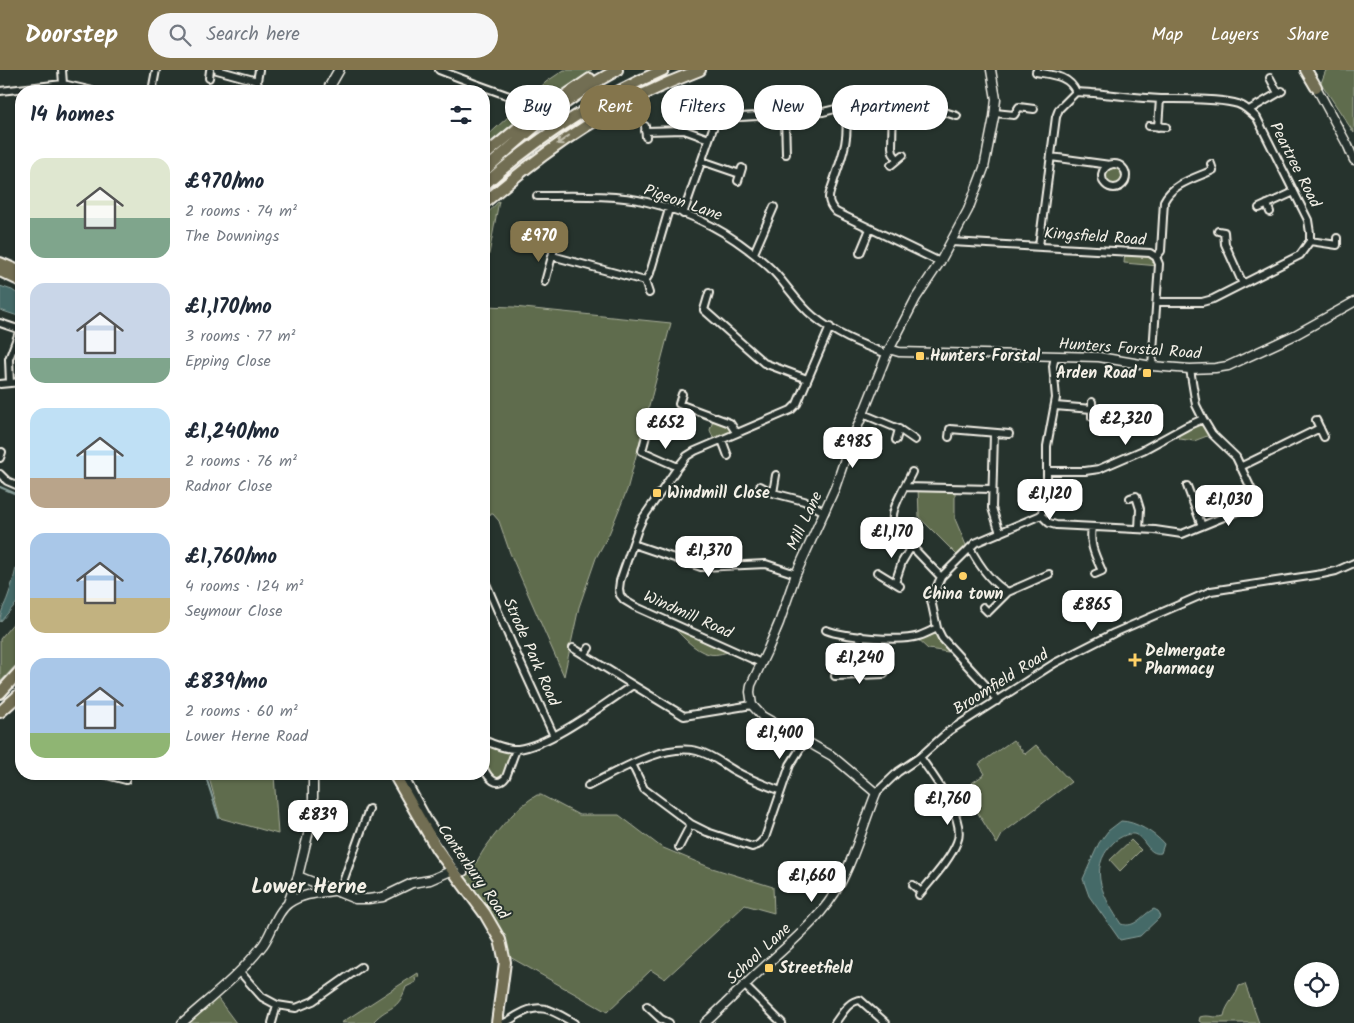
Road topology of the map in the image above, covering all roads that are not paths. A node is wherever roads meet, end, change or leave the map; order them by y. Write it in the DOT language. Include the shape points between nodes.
graph roads {
  1 [pos="62,70"];
  2 [pos="156,70"];
  3 [pos="210,70"];
  4 [pos="217,70"];
  5 [pos="259,70"];
  6 [pos="339,70"];
  7 [pos="439,70"];
  8 [pos="606,70"];
  9 [pos="617,70"];
  10 [pos="663,70"];
  11 [pos="700,70"];
  12 [pos="991,70"];
  13 [pos="1037,70"];
  14 [pos="1306,70"];
  15 [pos="1313,70"];
  16 [pos="209,78"];
  17 [pos="1270,78"];
  18 [pos="257,81"];
  19 [pos="473,83"];
  20 [pos="64,84"];
  21 [pos="55,85"];
  22 [pos="68,85"];
  23 [pos="153,85"];
  24 [pos="258,85"];
  25 [pos="330,85"];
  26 [pos="479,85"];
  27 [pos="1316,87"];
  28 [pos="15,89"];
  29 [pos="490,89"];
  30 [pos="0,91"];
  31 [pos="1076,92"];
  32 [pos="505,94"];
  33 [pos="1160,99"];
  34 [pos="1034,109"];
  35 [pos="1249,110"];
  36 [pos="948,113"];
  37 [pos="995,113"];
  38 [pos="754,116"];
  39 [pos="957,116"];
  40 [pos="1150,126"];
  41 [pos="1158,127"];
  42 [pos="1166,127"];
  43 [pos="785,130"];
  44 [pos="848,130"];
  45 [pos="892,130"];
  46 [pos="645,131"];
  47 [pos="709,139"];
  48 [pos="490,151"];
  49 [pos="1352,152"];
  50 [pos="786,154"];
  51 [pos="1051,156"];
  52 [pos="1354,160"];
  53 [pos="702,161"];
  54 [pos="1211,164"];
  55 [pos="891,165"];
  56 [pos="1110,165"];
  57 [pos="490,166"];
  58 [pos="740,174"];
  59 [pos="490,180"];
  60 [pos="1294,192"];
  61 [pos="537,196"];
  62 [pos="490,198"];
  63 [pos="1267,204"];
  64 [pos="774,207"];
  65 [pos="1259,208"];
  66 [pos="669,209"];
  67 [pos="1270,212"];
  68 [pos="683,214"];
  69 [pos="870,229"];
  70 [pos="1218,231"];
  71 [pos="1337,238"];
  72 [pos="1310,241"];
  73 [pos="951,242"];
  74 [pos="1039,246"];
  75 [pos="860,253"];
  76 [pos="754,254"];
  77 [pos="1156,257"];
  78 [pos="940,262"];
  79 [pos="0,263"];
  80 [pos="15,269"];
  81 [pos="0,271"];
  82 [pos="15,278"];
  83 [pos="645,281"];
  84 [pos="545,282"];
  85 [pos="1243,284"];
  86 [pos="649,293"];
  87 [pos="709,293"];
  88 [pos="1158,302"];
  89 [pos="1353,305"];
  90 [pos="0,323"];
  91 [pos="830,327"];
  92 [pos="15,328"];
  93 [pos="15,344"];
  94 [pos="888,352"];
  95 [pos="1055,356"];
  96 [pos="1152,366"];
  97 [pos="1190,369"];
  98 [pos="807,379"];
  99 [pos="10,383"];
  100 [pos="15,383"];
  101 [pos="0,384"];
  102 [pos="682,394"];
  103 [pos="1055,406"];
  104 [pos="864,414"];
  105 [pos="1092,417"];
  106 [pos="1203,420"];
  107 [pos="1316,420"];
  108 [pos="1320,428"];
  109 [pos="899,429"];
  110 [pos="736,432"];
  111 [pos="994,433"];
  112 [pos="1009,434"];
  113 [pos="646,436"];
  114 [pos="949,437"];
  115 [pos="1324,437"];
  116 [pos="722,440"];
  117 [pos="896,440"];
  118 [pos="915,440"];
  119 [pos="728,456"];
  120 [pos="678,467"];
  121 [pos="1240,467"];
  122 [pos="1047,471"];
  123 [pos="912,472"];
  124 [pos="0,474"];
  125 [pos="776,475"];
  126 [pos="15,485"];
  127 [pos="760,486"];
  128 [pos="1187,486"];
  129 [pos="906,487"];
  130 [pos="992,489"];
  131 [pos="773,493"];
  132 [pos="1130,498"];
  133 [pos="825,512"];
  134 [pos="1041,515"];
  135 [pos="1202,526"];
  136 [pos="1092,527"];
  137 [pos="1139,529"];
  138 [pos="1000,533"];
  139 [pos="633,544"];
  140 [pos="911,547"];
  141 [pos="970,548"];
  142 [pos="1354,563"];
  143 [pos="878,572"];
  144 [pos="796,574"];
  145 [pos="1048,574"];
  146 [pos="1096,574"];
  147 [pos="941,577"];
  148 [pos="1008,592"];
  149 [pos="490,593"];
  150 [pos="983,607"];
  151 [pos="937,628"];
  152 [pos="826,630"];
  153 [pos="861,636"];
  154 [pos="573,648"];
  155 [pos="589,648"];
  156 [pos="584,655"];
  157 [pos="762,663"];
  158 [pos="884,674"];
  159 [pos="860,675"];
  160 [pos="835,676"];
  161 [pos="15,677"];
  162 [pos="633,685"];
  163 [pos="0,693"];
  164 [pos="15,698"];
  165 [pos="997,701"];
  166 [pos="752,704"];
  167 [pos="0,712"];
  168 [pos="554,736"];
  169 [pos="805,740"];
  170 [pos="490,742"];
  171 [pos="516,750"];
  172 [pos="920,756"];
  173 [pos="632,764"];
  174 [pos="313,780"];
  175 [pos="397,780"];
  176 [pos="406,780"];
  177 [pos="490,780"];
  178 [pos="588,786"];
  179 [pos="781,791"];
  180 [pos="876,792"];
  181 [pos="969,804"];
  182 [pos="369,809"];
  183 [pos="955,813"];
  184 [pos="691,824"];
  185 [pos="679,847"];
  186 [pos="457,865"];
  187 [pos="464,872"];
  188 [pos="298,876"];
  189 [pos="913,885"];
  190 [pos="336,892"];
  191 [pos="288,903"];
  192 [pos="361,967"];
  193 [pos="240,972"];
  194 [pos="745,986"];
  195 [pos="277,1005"];
  196 [pos="647,1006"];
  197 [pos="571,1022"];
  198 [pos="182,1023"];
  199 [pos="272,1023"];
  200 [pos="497,1023"];
  201 [pos="504,1023"];
  202 [pos="669,1023"];
  203 [pos="705,1023"];
  204 [pos="782,1023"];
  205 [pos="835,1023"];
  206 [pos="886,1023"];
  1 -- 20 [label="street"];
  2 -- 23 [label="street"];
  3 -- 16 [label="street"];
  4 -- 18 [label="street"];
  5 -- 18 [label="street"];
  6 -- 25 [label="main road"];
  7 -- 19 [label="street"];
  8 -- 48 [label="main road" via="570,91"];
  9 -- 57 [label="main road" via="557,110"];
  10 -- 59 [label="main road" via="566,122"];
  11 -- 62 [label="main road, one-way" via="647,92 583,127"];
  12 -- 37 [label="street, Mill Lane"];
  13 -- 31 [label="street" via="1065,79"];
  14 -- 27 [label="main road"];
  15 -- 27 [label="main road"];
  17 -- 35 [label="street" via="1280,92"];
  18 -- 24 [label="street"];
  19 -- 26 [label="street"];
  20 -- 21 [label="street"];
  20 -- 22 [label="street"];
  27 -- 49 [label="street"];
  28 -- 30 [label="street"];
  29 -- 32 [label="street"];
  31 -- 33 [label="street"];
  31 -- 51 [label="street" via="1059,109"];
  33 -- 35 [label="street" via="1226,102"];
  33 -- 41 [label="street"];
  34 -- 37 [label="street" via="1019,107 1010,116"];
  35 -- 60 [label="street, Peartree Road" via="1257,118"];
  36 -- 39 [label="street"];
  37 -- 73 [label="street, Mill Lane" via="984,168"];
  38 -- 47 [label="street" via="723,118 716,122"];
  40 -- 41 [label="street"];
  41 -- 42 [label="street"];
  43 -- 50 [label="street"];
  44 -- 69 [label="street" via="829,196 830,204 836,212"];
  45 -- 55 [label="street" via="893,153 900,157"];
  46 -- 47 [label="street" via="684,130"];
  47 -- 53 [label="street"];
  49 -- 52 [label="street"];
  51 -- 56 [label="street"];
  51 -- 74 [label="street"];
  53 -- 58 [label="street"];
  53 -- 68 [label="street"];
  54 -- 77 [label="street" via="1213,170 1180,185 1164,201 1161,251"];
  60 -- 63 [label="street"];
  60 -- 72 [label="street, Peartree Road" via="1308,220"];
  61 -- 66 [label="street, Pigeon Lane" via="632,200"];
  63 -- 65 [label="street"];
  63 -- 67 [label="street"];
  64 -- 76 [label="street"];
  66 -- 68 [label="street, Pigeon Lane"];
  66 -- 83 [label="street"];
  68 -- 76 [label="street, Pigeon Lane" via="712,225"];
  69 -- 75 [label="street"];
  69 -- 78 [label="street"];
  70 -- 85 [label="street" via="1224,232 1225,244"];
  71 -- 72 [label="street" via="1337,245"];
  72 -- 85 [label="street" via="1300,255"];
  73 -- 74 [label="street, Kingsfield Road"];
  73 -- 78 [label="street, Mill Lane"];
  74 -- 77 [label="street, Kingsfield Road" via="1150,253"];
  76 -- 91 [label="street, Pigeon Lane" via="769,266 812,315"];
  77 -- 88 [label="street, Kingsfield Road" via="1159,264"];
  78 -- 94 [label="street, Mill Lane" via="916,298"];
  79 -- 80 [label="main road"];
  81 -- 82 [label="main road"];
  83 -- 84 [label="street" via="553,252"];
  83 -- 86 [label="street"];
  85 -- 88 [label="street" via="1202,302"];
  87 -- 98 [label="street" via="704,310 753,355 764,363"];
  88 -- 96 [label="street, Kingsfield Road"];
  89 -- 97 [label="street, Hunters Forstal Road" via="1228,366"];
  90 -- 92 [label="street"];
  91 -- 94 [label="street, Pigeon Lane" via="848,339"];
  91 -- 98 [label="street, Windmill Road"];
  93 -- 99 [label="street" via="9,359"];
  94 -- 95 [label="street, Hunters Forstal Road"];
  94 -- 104 [label="street, Mill Lane"];
  95 -- 96 [label="street, Hunters Forstal Road" via="1099,357"];
  95 -- 103 [label="street"];
  96 -- 97 [label="street, Hunters Forstal Road"];
  97 -- 106 [label="street" via="1196,405"];
  98 -- 110 [label="street, Windmill Road" via="797,404 791,410"];
  99 -- 100 [label="street"];
  99 -- 101 [label="street"];
  102 -- 110 [label="street" via="679,404 730,423"];
  103 -- 105 [label="street" via="1092,406"];
  103 -- 122 [label="street" via="1047,446"];
  104 -- 109 [label="street"];
  104 -- 133 [label="street, Mill Lane"];
  106 -- 121 [label="street" via="1212,434 1236,457"];
  106 -- 122 [label="street" via="1099,469"];
  107 -- 108 [label="street"];
  108 -- 115 [label="street"];
  108 -- 121 [label="street"];
  109 -- 117 [label="street"];
  109 -- 118 [label="street"];
  110 -- 116 [label="street, Windmill Road"];
  111 -- 112 [label="street"];
  111 -- 114 [label="street" via="950,429"];
  111 -- 130 [label="street"];
  113 -- 120 [label="street" via="642,451"];
  116 -- 119 [label="street"];
  116 -- 120 [label="street, Windmill Road" via="687,456"];
  120 -- 139 [label="street, Windmill Road" via="643,518"];
  121 -- 135 [label="street" via="1258,503"];
  122 -- 134 [label="street" via="1047,496"];
  123 -- 129 [label="street"];
  124 -- 126 [label="street"];
  125 -- 131 [label="street"];
  127 -- 131 [label="street"];
  128 -- 135 [label="street"];
  129 -- 130 [label="street"];
  129 -- 140 [label="street" via="892,516 897,531"];
  130 -- 138 [label="street" via="992,508"];
  131 -- 133 [label="street" via="804,501"];
  132 -- 137 [label="street" via="1136,496 1140,509"];
  133 -- 144 [label="street, Mill Lane"];
  134 -- 136 [label="street" via="1056,525"];
  134 -- 138 [label="street"];
  135 -- 137 [label="street" via="1182,534"];
  136 -- 137 [label="street"];
  136 -- 146 [label="street" via="1091,544 1102,571"];
  138 -- 141 [label="street"];
  139 -- 144 [label="street" via="701,567 766,564"];
  139 -- 157 [label="street, Windmill Road" via="620,581 620,595 624,600"];
  140 -- 143 [label="street" via="902,562 898,584"];
  140 -- 147 [label="street"];
  141 -- 147 [label="street"];
  141 -- 148 [label="street" via="999,588"];
  142 -- 165 [label="street, Broomfield Road" via="1322,574 1226,587 1202,594 1097,641"];
  144 -- 157 [label="street, Mill Lane"];
  145 -- 148 [label="street"];
  147 -- 151 [label="street" via="931,600"];
  148 -- 150 [label="street" via="988,612"];
  149 -- 168 [label="street, Strode Park Road"];
  151 -- 153 [label="street" via="909,638"];
  151 -- 165 [label="street"];
  152 -- 153 [label="street" via="838,635"];
  153 -- 159 [label="street"];
  154 -- 156 [label="street"];
  155 -- 156 [label="street"];
  156 -- 162 [label="street"];
  157 -- 166 [label="street, Mill Lane" via="751,684"];
  158 -- 159 [label="street"];
  159 -- 160 [label="street"];
  161 -- 163 [label="main road"];
  162 -- 166 [label="street" via="684,716"];
  162 -- 168 [label="street"];
  164 -- 167 [label="main road"];
  165 -- 172 [label="street, Broomfield Road" via="949,731"];
  166 -- 169 [label="street" via="762,716"];
  168 -- 171 [label="street"];
  169 -- 179 [label="street" via="790,765"];
  169 -- 180 [label="street" via="832,756"];
  170 -- 171 [label="street"];
  171 -- 177 [label="street" via="506,777 495,782"];
  172 -- 180 [label="street, Broomfield Road"];
  172 -- 183 [label="street"];
  173 -- 178 [label="street"];
  173 -- 179 [label="street" via="658,753 697,750"];
  173 -- 184 [label="street" via="644,789"];
  174 -- 188 [label="street" via="313,814"];
  175 -- 186 [label="main road, Canterbury Road" via="421,823"];
  176 -- 186 [label="street, Canterbury Road"];
  179 -- 184 [label="street" via="765,838 758,845 752,847"];
  180 -- 194 [label="street, School Lane" via="833,896 810,924"];
  181 -- 183 [label="street"];
  182 -- 190 [label="street"];
  183 -- 189 [label="street" via="959,825 958,841 920,893"];
  184 -- 185 [label="street"];
  186 -- 187 [label="street, Canterbury Road"];
  186 -- 190 [label="street" via="430,880 412,883 383,897 355,899"];
  186 -- 200 [label="main road, Canterbury Road" via="502,946 505,969"];
  188 -- 190 [label="street"];
  188 -- 191 [label="street"];
  190 -- 191 [label="street" via="307,894"];
  191 -- 193 [label="street" via="263,945"];
  192 -- 195 [label="street" via="313,1001 296,1008"];
  193 -- 195 [label="street" via="262,997"];
  193 -- 198 [label="street"];
  194 -- 203 [label="street, School Lane"];
  194 -- 204 [label="street"];
  195 -- 199 [label="street"];
  196 -- 202 [label="street"];
  197 -- 201 [label="street" via="548,1008 540,1007"];
  205 -- 206 [label="street" via="856,1000 863,1001"];
}
